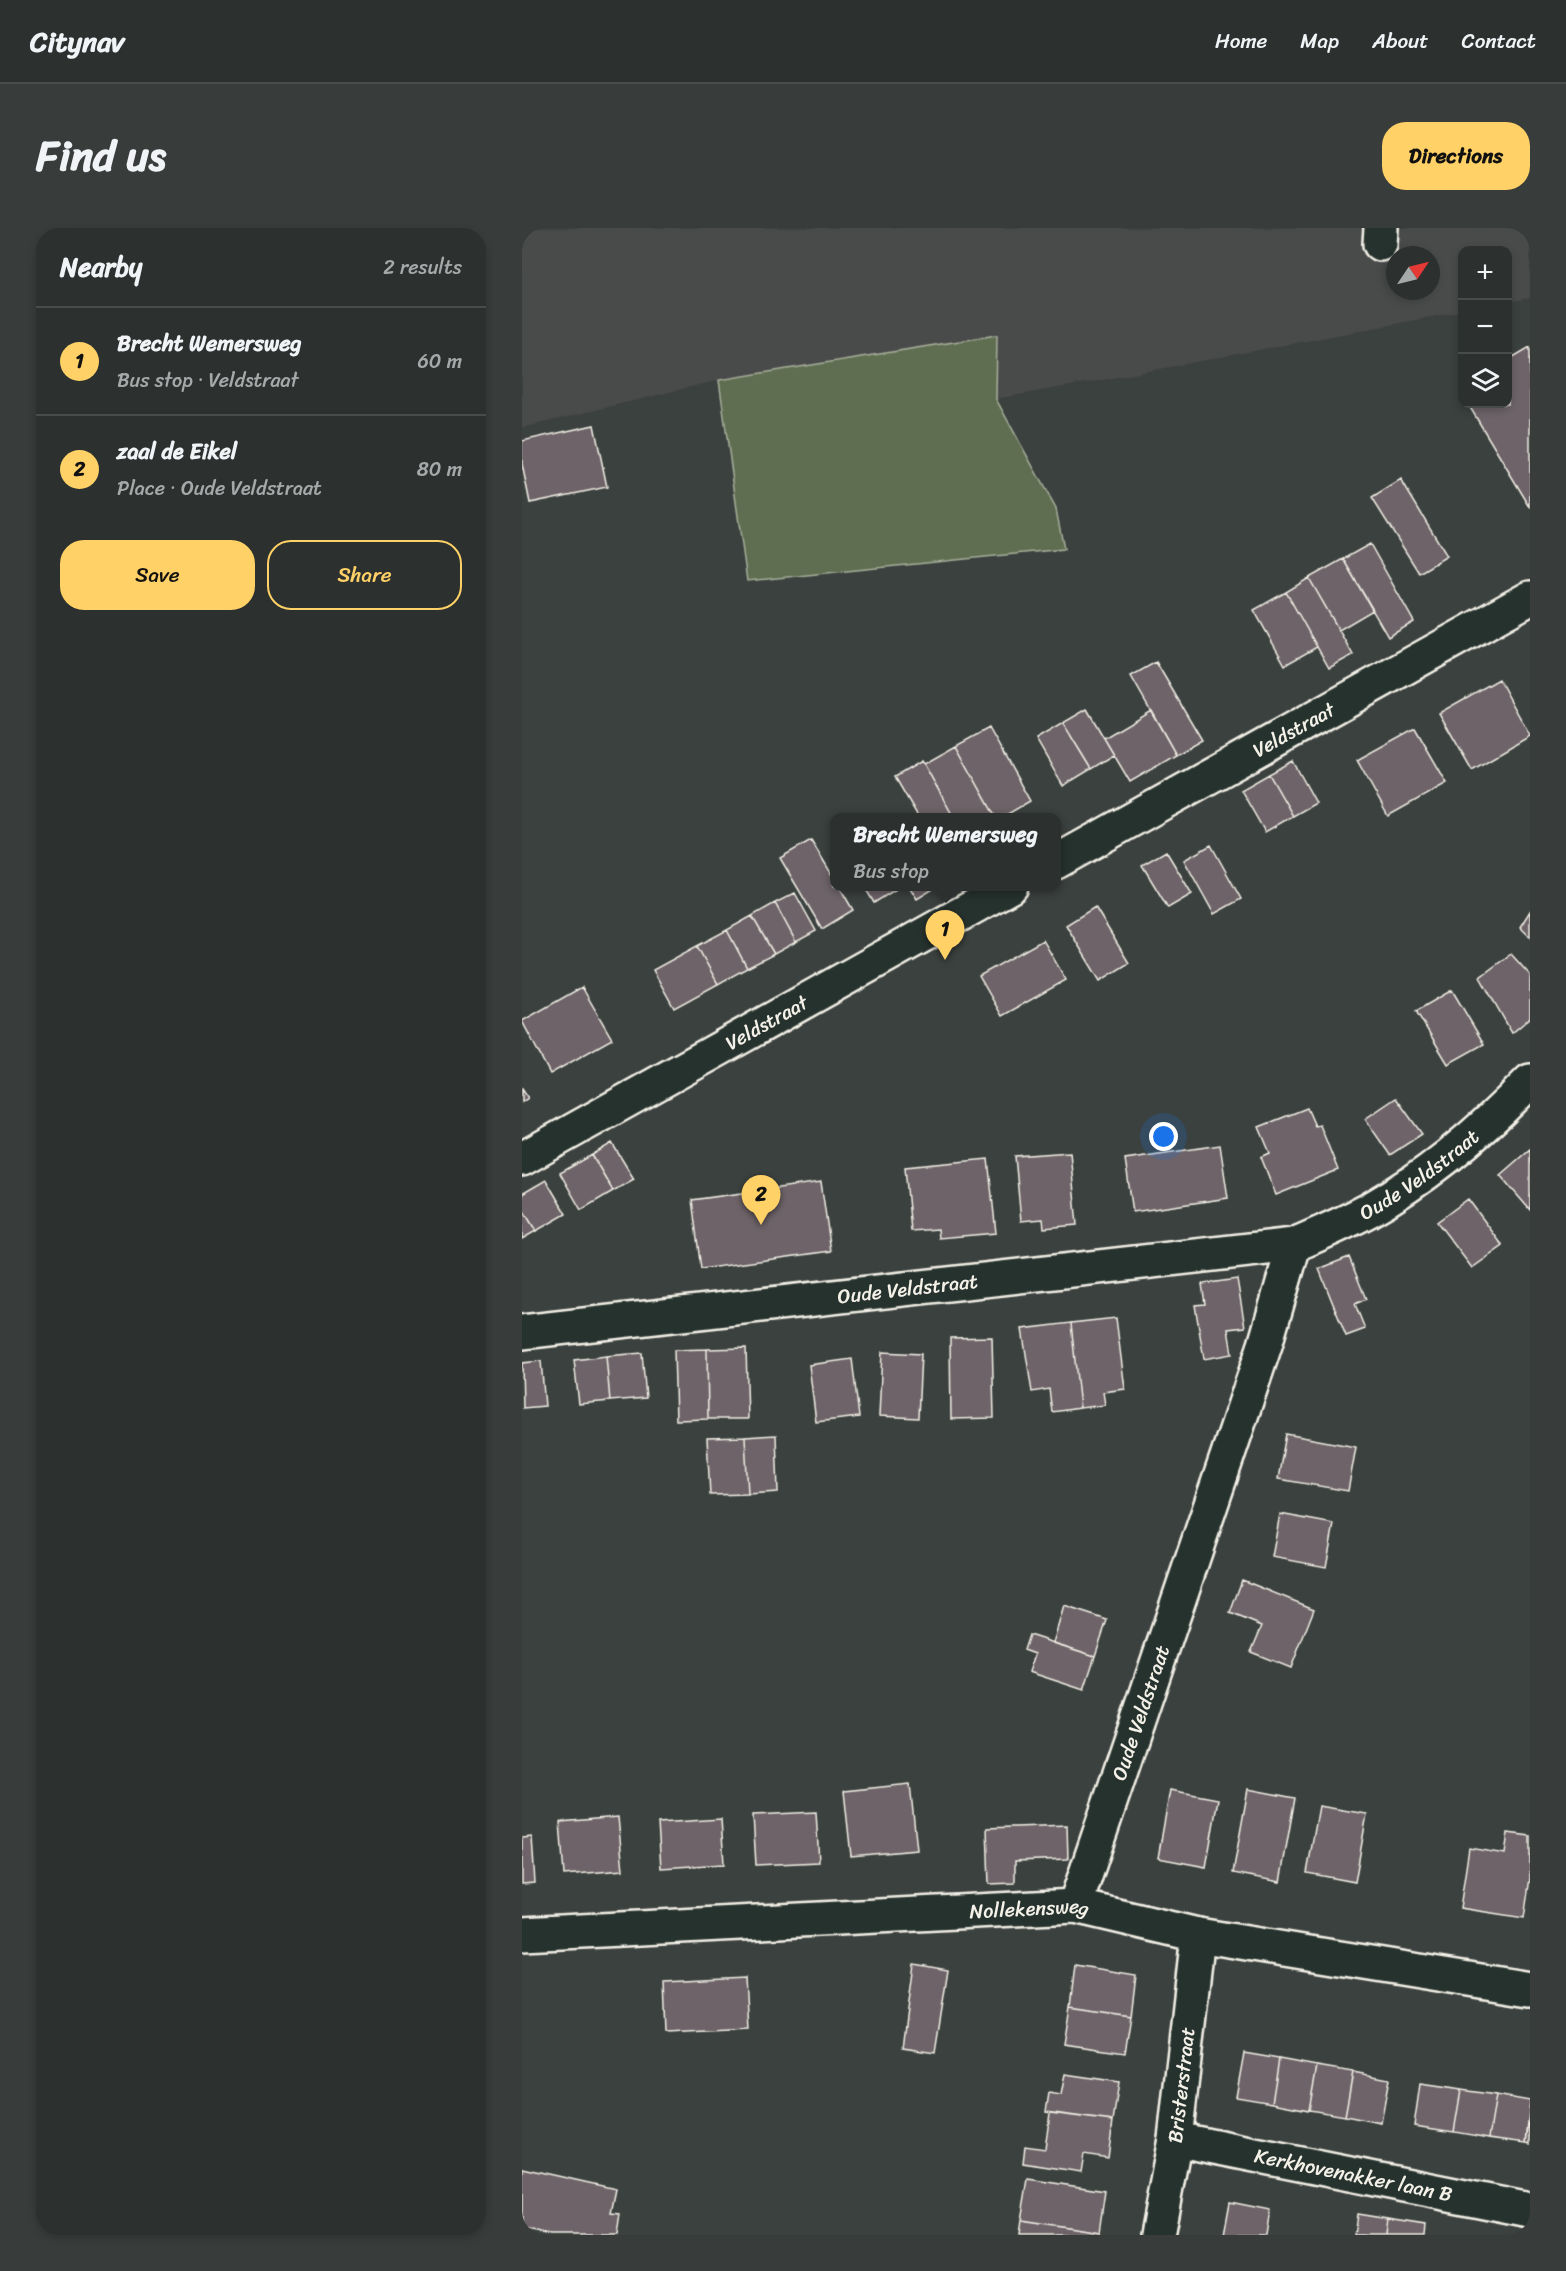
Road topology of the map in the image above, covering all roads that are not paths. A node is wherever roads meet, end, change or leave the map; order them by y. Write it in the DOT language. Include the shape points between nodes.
graph roads {
  1 [pos="1530,598"];
  2 [pos="1061,859"];
  3 [pos="1002,891"];
  4 [pos="1530,1081"];
  5 [pos="522,1159"];
  6 [pos="1294,1245"];
  7 [pos="522,1332"];
  8 [pos="1075,1906"];
  9 [pos="522,1934"];
  10 [pos="1198,1935"];
  11 [pos="1530,1989"];
  12 [pos="1175,2139"];
  13 [pos="1530,2210"];
  14 [pos="1157,2235"];
  1 -- 2 [label="street, Veldstraat"];
  3 -- 5 [label="street, Veldstraat"];
  4 -- 6 [label="street, Oude Veldstraat" via="1485,1127 1423,1176 1368,1210"];
  6 -- 7 [label="street, Oude Veldstraat"];
  6 -- 8 [label="street, Oude Veldstraat" via="1265,1345"];
  8 -- 9 [label="street, Nollekensweg"];
  8 -- 10 [label="street, Nollekensweg"];
  10 -- 11 [label="street, Nollekensweg"];
  10 -- 12 [label="street, Bristerstraat"];
  12 -- 13 [label="street, Kerkhovenakker laan B"];
  12 -- 14 [label="street, Bristerstraat"];
}
